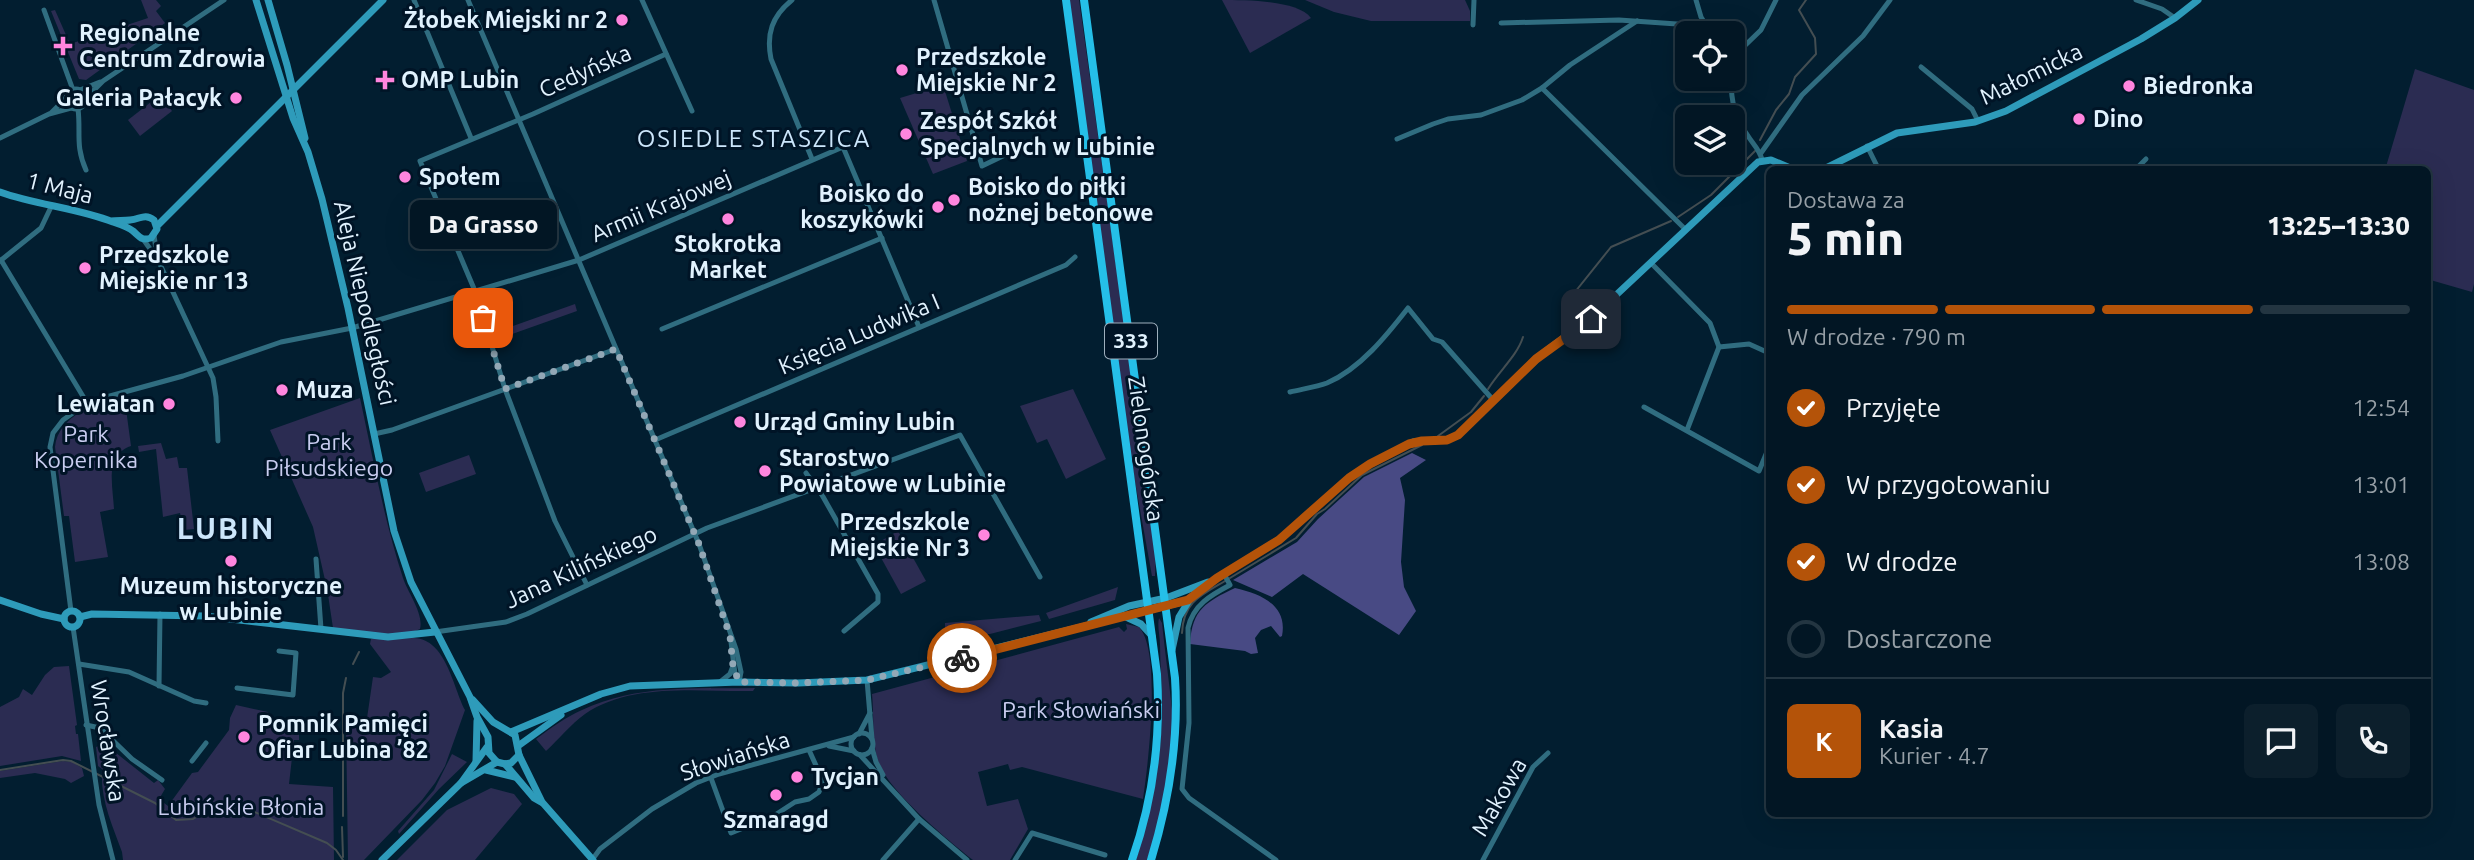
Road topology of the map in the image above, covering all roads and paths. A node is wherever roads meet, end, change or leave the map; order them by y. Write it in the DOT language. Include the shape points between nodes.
graph roads {
  1 [pos="223,0"];
  2 [pos="256,0"];
  3 [pos="268,0"];
  4 [pos="383,0"];
  5 [pos="414,0"];
  6 [pos="468,0"];
  7 [pos="642,0"];
  8 [pos="792,0"];
  9 [pos="934,0"];
  10 [pos="1066,0"];
  11 [pos="1084,0"];
  12 [pos="1474,0"];
  13 [pos="1696,0"];
  14 [pos="1776,0"];
  15 [pos="1890,0"];
  16 [pos="2136,0"];
  17 [pos="2198,0"];
  18 [pos="44,10"];
  19 [pos="2175,18"];
  20 [pos="1637,21"];
  21 [pos="1703,21"];
  22 [pos="1501,23"];
  23 [pos="1675,24"];
  24 [pos="1473,25"];
  25 [pos="1745,45"];
  26 [pos="666,54"];
  27 [pos="1921,66"];
  28 [pos="103,81"];
  29 [pos="1542,88"];
  30 [pos="73,90"];
  31 [pos="80,90"];
  32 [pos="294,91"];
  33 [pos="1732,91"];
  34 [pos="66,98"];
  35 [pos="86,98"];
  36 [pos="286,98"];
  37 [pos="75,108"];
  38 [pos="692,111"];
  39 [pos="50,114"];
  40 [pos="519,119"];
  41 [pos="1978,121"];
  42 [pos="1,136"];
  43 [pos="471,138"];
  44 [pos="1038,139"];
  45 [pos="1397,139"];
  46 [pos="1867,146"];
  47 [pos="308,152"];
  48 [pos="1761,156"];
  49 [pos="812,159"];
  50 [pos="2146,159"];
  51 [pos="1786,166"];
  52 [pos="1830,166"];
  53 [pos="1877,166"];
  54 [pos="2139,166"];
  55 [pos="86,170"];
  56 [pos="0,192"];
  57 [pos="51,207"];
  58 [pos="175,209"];
  59 [pos="152,218"];
  60 [pos="135,220"];
  61 [pos="111,221"];
  62 [pos="157,226"];
  63 [pos="1686,230"];
  64 [pos="134,231"];
  65 [pos="154,235"];
  66 [pos="882,238"];
  67 [pos="143,239"];
  68 [pos="1075,257"];
  69 [pos="158,260"];
  70 [pos="579,260"];
  71 [pos="0,261"];
  72 [pos="1651,262"];
  73 [pos="475,291"];
  74 [pos="919,327"];
  75 [pos="352,328"];
  76 [pos="662,329"];
  77 [pos="1719,347"];
  78 [pos="616,349"];
  79 [pos="1766,352"];
  80 [pos="206,367"];
  81 [pos="505,389"];
  82 [pos="1290,392"];
  83 [pos="1494,401"];
  84 [pos="87,403"];
  85 [pos="1644,407"];
  86 [pos="1687,430"];
  87 [pos="374,433"];
  88 [pos="654,440"];
  89 [pos="218,441"];
  90 [pos="1766,454"];
  91 [pos="806,474"];
  92 [pos="815,487"];
  93 [pos="694,533"];
  94 [pos="1028,536"];
  95 [pos="1019,539"];
  96 [pos="316,559"];
  97 [pos="1040,577"];
  98 [pos="1224,578"];
  99 [pos="587,585"];
  100 [pos="1190,599"];
  101 [pos="0,600"];
  102 [pos="1147,601"];
  103 [pos="1166,602"];
  104 [pos="71,611"];
  105 [pos="1149,611"];
  106 [pos="160,614"];
  107 [pos="80,617"];
  108 [pos="1125,617"];
  109 [pos="64,619"];
  110 [pos="1087,625"];
  111 [pos="73,627"];
  112 [pos="321,629"];
  113 [pos="844,631"];
  114 [pos="435,632"];
  115 [pos="1153,636"];
  116 [pos="279,651"];
  117 [pos="1172,651"];
  118 [pos="79,664"];
  119 [pos="736,665"];
  120 [pos="867,680"];
  121 [pos="720,682"];
  122 [pos="739,682"];
  123 [pos="753,683"];
  124 [pos="159,686"];
  125 [pos="237,688"];
  126 [pos="470,697"];
  127 [pos="206,703"];
  128 [pos="567,710"];
  129 [pos="870,713"];
  130 [pos="477,717"];
  131 [pos="86,725"];
  132 [pos="502,729"];
  133 [pos="511,732"];
  134 [pos="857,735"];
  135 [pos="488,737"];
  136 [pos="872,739"];
  137 [pos="206,743"];
  138 [pos="826,745"];
  139 [pos="518,746"];
  140 [pos="488,747"];
  141 [pos="872,748"];
  142 [pos="809,750"];
  143 [pos="857,753"];
  144 [pos="1548,753"];
  145 [pos="519,755"];
  146 [pos="192,761"];
  147 [pos="476,761"];
  148 [pos="501,763"];
  149 [pos="485,770"];
  150 [pos="516,777"];
  151 [pos="711,778"];
  152 [pos="162,780"];
  153 [pos="461,783"];
  154 [pos="891,787"];
  155 [pos="542,802"];
  156 [pos="919,819"];
  157 [pos="1105,855"];
  158 [pos="113,860"];
  159 [pos="382,860"];
  160 [pos="593,860"];
  161 [pos="884,860"];
  162 [pos="967,860"];
  163 [pos="1015,860"];
  164 [pos="1132,860"];
  165 [pos="1151,860"];
  166 [pos="1276,860"];
  167 [pos="1483,860"];
  1 -- 28 [label="street"];
  2 -- 36 [label="street, Aleja Niepodległości"];
  3 -- 32 [label="street, Aleja Niepodległości"];
  4 -- 32 [label="street"];
  5 -- 43 [label="street"];
  6 -- 40 [label="street"];
  7 -- 26 [label="street, Cedyńska"];
  8 -- 49 [label="street" via="777,14 768,44"];
  9 -- 44 [label="street" via="982,166"];
  10 -- 102 [label="main road, Zielonogórska / 333"];
  11 -- 103 [label="main road, Zielonogórska / 333"];
  12 -- 24 [label="street"];
  13 -- 21 [label="street"];
  14 -- 25 [label="street" via="1761,30"];
  15 -- 48 [label="street" via="1863,36 1802,95"];
  16 -- 19 [label="street"];
  17 -- 19 [label="street, Małomicka"];
  18 -- 30 [label="street"];
  19 -- 41 [label="street, Małomicka" via="2021,104"];
  20 -- 22 [label="street"];
  20 -- 23 [label="street"];
  20 -- 29 [label="street"];
  26 -- 38 [label="street, Cedyńska"];
  26 -- 40 [label="street, Cedyńska"];
  27 -- 41 [label="street" via="1972,110"];
  28 -- 31 [label="street"];
  28 -- 35 [label="street"];
  29 -- 45 [label="street" via="1492,112 1448,119"];
  29 -- 63 [label="street"];
  30 -- 31 [label="street"];
  30 -- 34 [label="street"];
  31 -- 35 [label="street"];
  32 -- 36 [label="street"];
  32 -- 47 [label="street, Aleja Niepodległości"];
  33 -- 48 [label="street" via="1737,119"];
  34 -- 37 [label="street"];
  34 -- 39 [label="street"];
  35 -- 37 [label="street"];
  36 -- 47 [label="street, Aleja Niepodległości"];
  36 -- 58 [label="street"];
  37 -- 39 [label="street"];
  37 -- 55 [label="street"];
  39 -- 42 [label="street"];
  40 -- 43 [label="street, Cedyńska"];
  40 -- 70 [label="street"];
  41 -- 46 [label="street, Małomicka" via="1901,132"];
  43 -- 73 [label="street, Cedyńska" via="420,160"];
  46 -- 52 [label="street, Małomicka"];
  46 -- 53 [label="street"];
  47 -- 75 [label="street, Aleja Niepodległości"];
  48 -- 51 [label="street"];
  48 -- 63 [label="street"];
  49 -- 66 [label="street, Armii Krajowej" via="843,147"];
  49 -- 70 [label="street, Armii Krajowej"];
  50 -- 54 [label="street"];
  56 -- 57 [label="street, 1 Maja"];
  57 -- 61 [label="street, 1 Maja"];
  57 -- 71 [label="street" via="41,228"];
  58 -- 59 [label="street"];
  58 -- 62 [label="street"];
  59 -- 60 [label="street" via="145,215"];
  59 -- 62 [label="street"];
  60 -- 61 [label="street"];
  60 -- 64 [label="street"];
  61 -- 64 [label="street"];
  62 -- 65 [label="street"];
  63 -- 72 [label="street"];
  64 -- 67 [label="street"];
  65 -- 67 [label="street"];
  65 -- 69 [label="street"];
  66 -- 74 [label="street"];
  66 -- 76 [label="street"];
  67 -- 69 [label="street"];
  68 -- 74 [label="street, Księcia Ludwika I" via="1066,265"];
  69 -- 80 [label="street"];
  70 -- 73 [label="street, Armii Krajowej"];
  70 -- 78 [label="street"];
  71 -- 84 [label="street"];
  72 -- 77 [label="street" via="1710,323"];
  72 -- 83 [label="street" via="1591,319 1536,359"];
  73 -- 75 [label="street, Armii Krajowej"];
  73 -- 81 [label="street"];
  74 -- 88 [label="street, Księcia Ludwika I"];
  75 -- 80 [label="street, Armii Krajowej" via="289,340"];
  75 -- 87 [label="street, Aleja Niepodległości"];
  77 -- 79 [label="street" via="1749,344"];
  77 -- 86 [label="street"];
  78 -- 81 [label="street"];
  78 -- 88 [label="street"];
  80 -- 84 [label="street, Armii Krajowej"];
  80 -- 89 [label="street" via="213,378"];
  81 -- 87 [label="street"];
  81 -- 99 [label="street" via="555,521"];
  82 -- 83 [label="street" via="1326,383 1354,365 1384,340 1408,308"];
  83 -- 98 [label="street" via="1454,438 1409,444 1364,467 1279,540"];
  84 -- 104 [label="street, Armii Krajowej" via="57,427 50,447"];
  85 -- 86 [label="street"];
  86 -- 90 [label="street" via="1759,471"];
  87 -- 114 [label="street, Aleja Niepodległości" via="404,565"];
  88 -- 93 [label="street"];
  91 -- 92 [label="street"];
  92 -- 93 [label="street, Jana Kilińskiego"];
  92 -- 95 [label="street, Jana Kilińskiego" via="960,435"];
  92 -- 113 [label="street" via="878,594 878,602"];
  93 -- 99 [label="street, Jana Kilińskiego"];
  93 -- 119 [label="street"];
  94 -- 95 [label="street"];
  95 -- 97 [label="street, Jana Kilińskiego"];
  96 -- 112 [label="street"];
  98 -- 100 [label="street"];
  98 -- 103 [label="street"];
  98 -- 166 [label="street" via="1230,585 1201,603 1189,623 1189,723 1182,789"];
  99 -- 114 [label="street, Jana Kilińskiego" via="506,622"];
  100 -- 103 [label="street"];
  100 -- 117 [label="street" via="1179,617"];
  101 -- 109 [label="street"];
  102 -- 103 [label="street"];
  102 -- 105 [label="main road, Zielonogórska / 333"];
  102 -- 110 [label="street"];
  103 -- 105 [label="street"];
  103 -- 117 [label="main road, Zielonogórska / 333"];
  104 -- 107 [label="street"];
  104 -- 109 [label="street"];
  105 -- 108 [label="street"];
  105 -- 115 [label="main road, Zielonogórska / 333"];
  106 -- 107 [label="street"];
  106 -- 112 [label="street"];
  106 -- 124 [label="street"];
  107 -- 111 [label="street"];
  108 -- 110 [label="street"];
  108 -- 115 [label="street"];
  109 -- 111 [label="street"];
  110 -- 120 [label="street"];
  111 -- 118 [label="street, Wrocławska"];
  112 -- 114 [label="street" via="388,638"];
  114 -- 126 [label="street, Aleja Niepodległości"];
  115 -- 164 [label="main road, Zielonogórska / 333" via="1156,748 1149,801"];
  116 -- 125 [label="street" via="296,653 293,695"];
  117 -- 165 [label="main road, Zielonogórska / 333" via="1175,744"];
  118 -- 124 [label="street" via="129,671"];
  118 -- 131 [label="street, Wrocławska"];
  119 -- 121 [label="street"];
  119 -- 122 [label="street"];
  119 -- 123 [label="street"];
  120 -- 123 [label="street"];
  120 -- 129 [label="street"];
  121 -- 122 [label="street"];
  121 -- 128 [label="street" via="641,684 601,694"];
  122 -- 123 [label="street"];
  124 -- 127 [label="street"];
  126 -- 130 [label="street, Aleja Niepodległości"];
  126 -- 132 [label="street, Aleja Niepodległości"];
  128 -- 133 [label="street"];
  128 -- 139 [label="street"];
  129 -- 134 [label="street"];
  129 -- 136 [label="street"];
  130 -- 135 [label="street, Aleja Niepodległości"];
  130 -- 147 [label="street"];
  131 -- 152 [label="street" via="100,729"];
  131 -- 158 [label="street, Wrocławska"];
  132 -- 133 [label="street"];
  132 -- 135 [label="street"];
  133 -- 139 [label="street"];
  134 -- 136 [label="street"];
  134 -- 138 [label="street, Słowiańska"];
  134 -- 143 [label="street" via="851,746"];
  135 -- 140 [label="street"];
  136 -- 141 [label="street"];
  137 -- 146 [label="street"];
  138 -- 142 [label="street, Słowiańska"];
  138 -- 143 [label="street"];
  139 -- 145 [label="street"];
  140 -- 147 [label="street"];
  140 -- 148 [label="street"];
  141 -- 143 [label="street"];
  141 -- 154 [label="street"];
  142 -- 151 [label="street, Słowiańska"];
  142 -- 151 [label="street" via="823,781 819,792 731,833"];
  143 -- 154 [label="street"];
  144 -- 167 [label="street, Makowa" via="1534,767"];
  145 -- 148 [label="street" via="511,763"];
  145 -- 155 [label="street"];
  147 -- 153 [label="street"];
  148 -- 149 [label="street"];
  148 -- 150 [label="street"];
  149 -- 150 [label="street"];
  149 -- 153 [label="street"];
  150 -- 155 [label="street"];
  151 -- 160 [label="street, Słowiańska" via="652,809 600,849"];
  153 -- 159 [label="street"];
  154 -- 156 [label="street"];
  155 -- 160 [label="street"];
  156 -- 161 [label="street"];
  156 -- 162 [label="street"];
  157 -- 163 [label="street" via="1032,833"];
}
